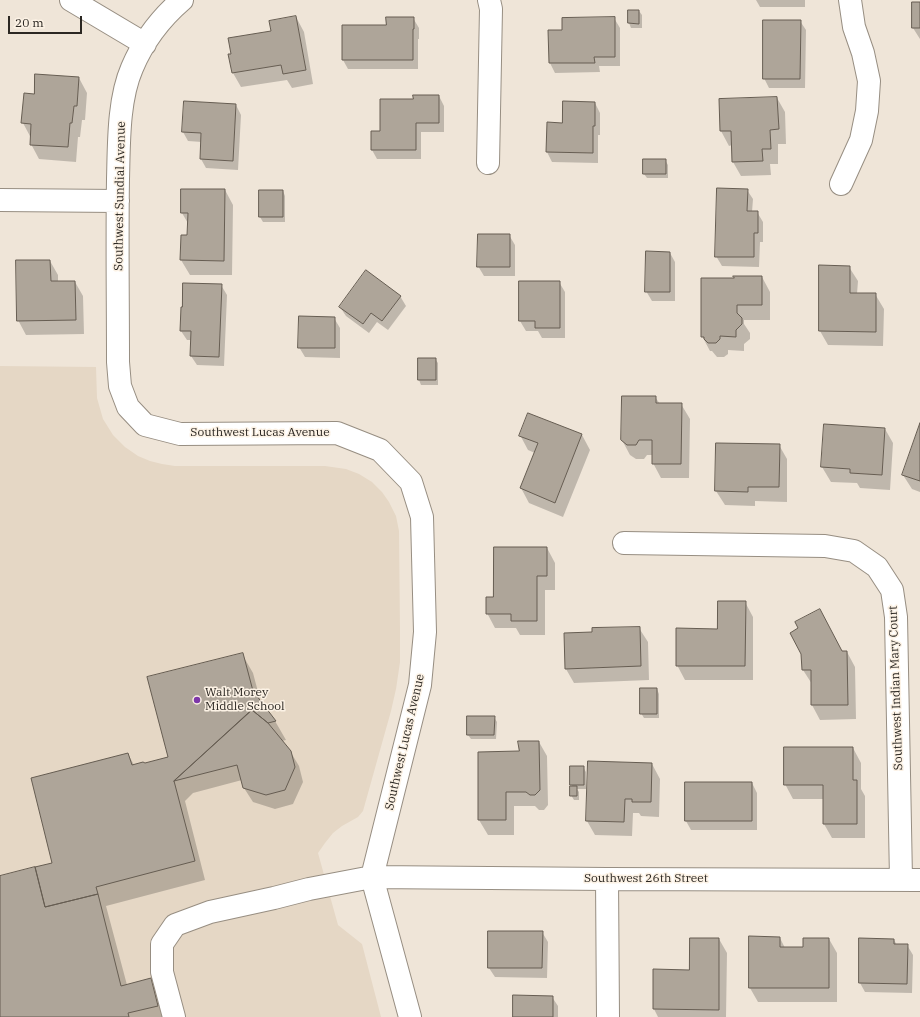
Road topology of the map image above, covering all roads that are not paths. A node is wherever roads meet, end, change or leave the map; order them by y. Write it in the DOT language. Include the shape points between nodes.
graph roads {
  1 [pos="71,0"];
  2 [pos="182,0"];
  3 [pos="489,0"];
  4 [pos="850,0"];
  5 [pos="145,44"];
  6 [pos="488,163"];
  7 [pos="840,184"];
  8 [pos="0,200"];
  9 [pos="118,201"];
  10 [pos="118,362"];
  11 [pos="624,543"];
  12 [pos="372,877"];
  13 [pos="607,879"];
  14 [pos="910,880"];
  15 [pos="174,1017"];
  16 [pos="410,1017"];
  17 [pos="608,1017"];
  1 -- 5 [label="street"];
  2 -- 5 [label="street, Southwest Sundial Avenue" via="170,11"];
  3 -- 6 [label="street" via="491,8"];
  4 -- 7 [label="street" via="854,27 869,82 861,140"];
  5 -- 9 [label="street, Southwest Sundial Avenue" via="132,69 124,95 119,137"];
  8 -- 9 [label="street"];
  9 -- 10 [label="street, Southwest Sundial Avenue"];
  10 -- 12 [label="street, Southwest Lucas Avenue" via="120,386 128,407 145,425 180,434 337,433 380,450 412,482 422,517 425,632 420,685"];
  11 -- 14 [label="street, Southwest Indian Mary Court" via="826,546 854,550 877,567 892,590 896,617"];
  12 -- 13 [label="street, Southwest 26th Street"];
  12 -- 15 [label="street, Southwest 26th Street" via="210,912 175,925 162,944 162,972"];
  12 -- 16 [label="street, Southwest Lucas Avenue"];
  13 -- 14 [label="street, Southwest 26th Street"];
  13 -- 17 [label="street"];
}
